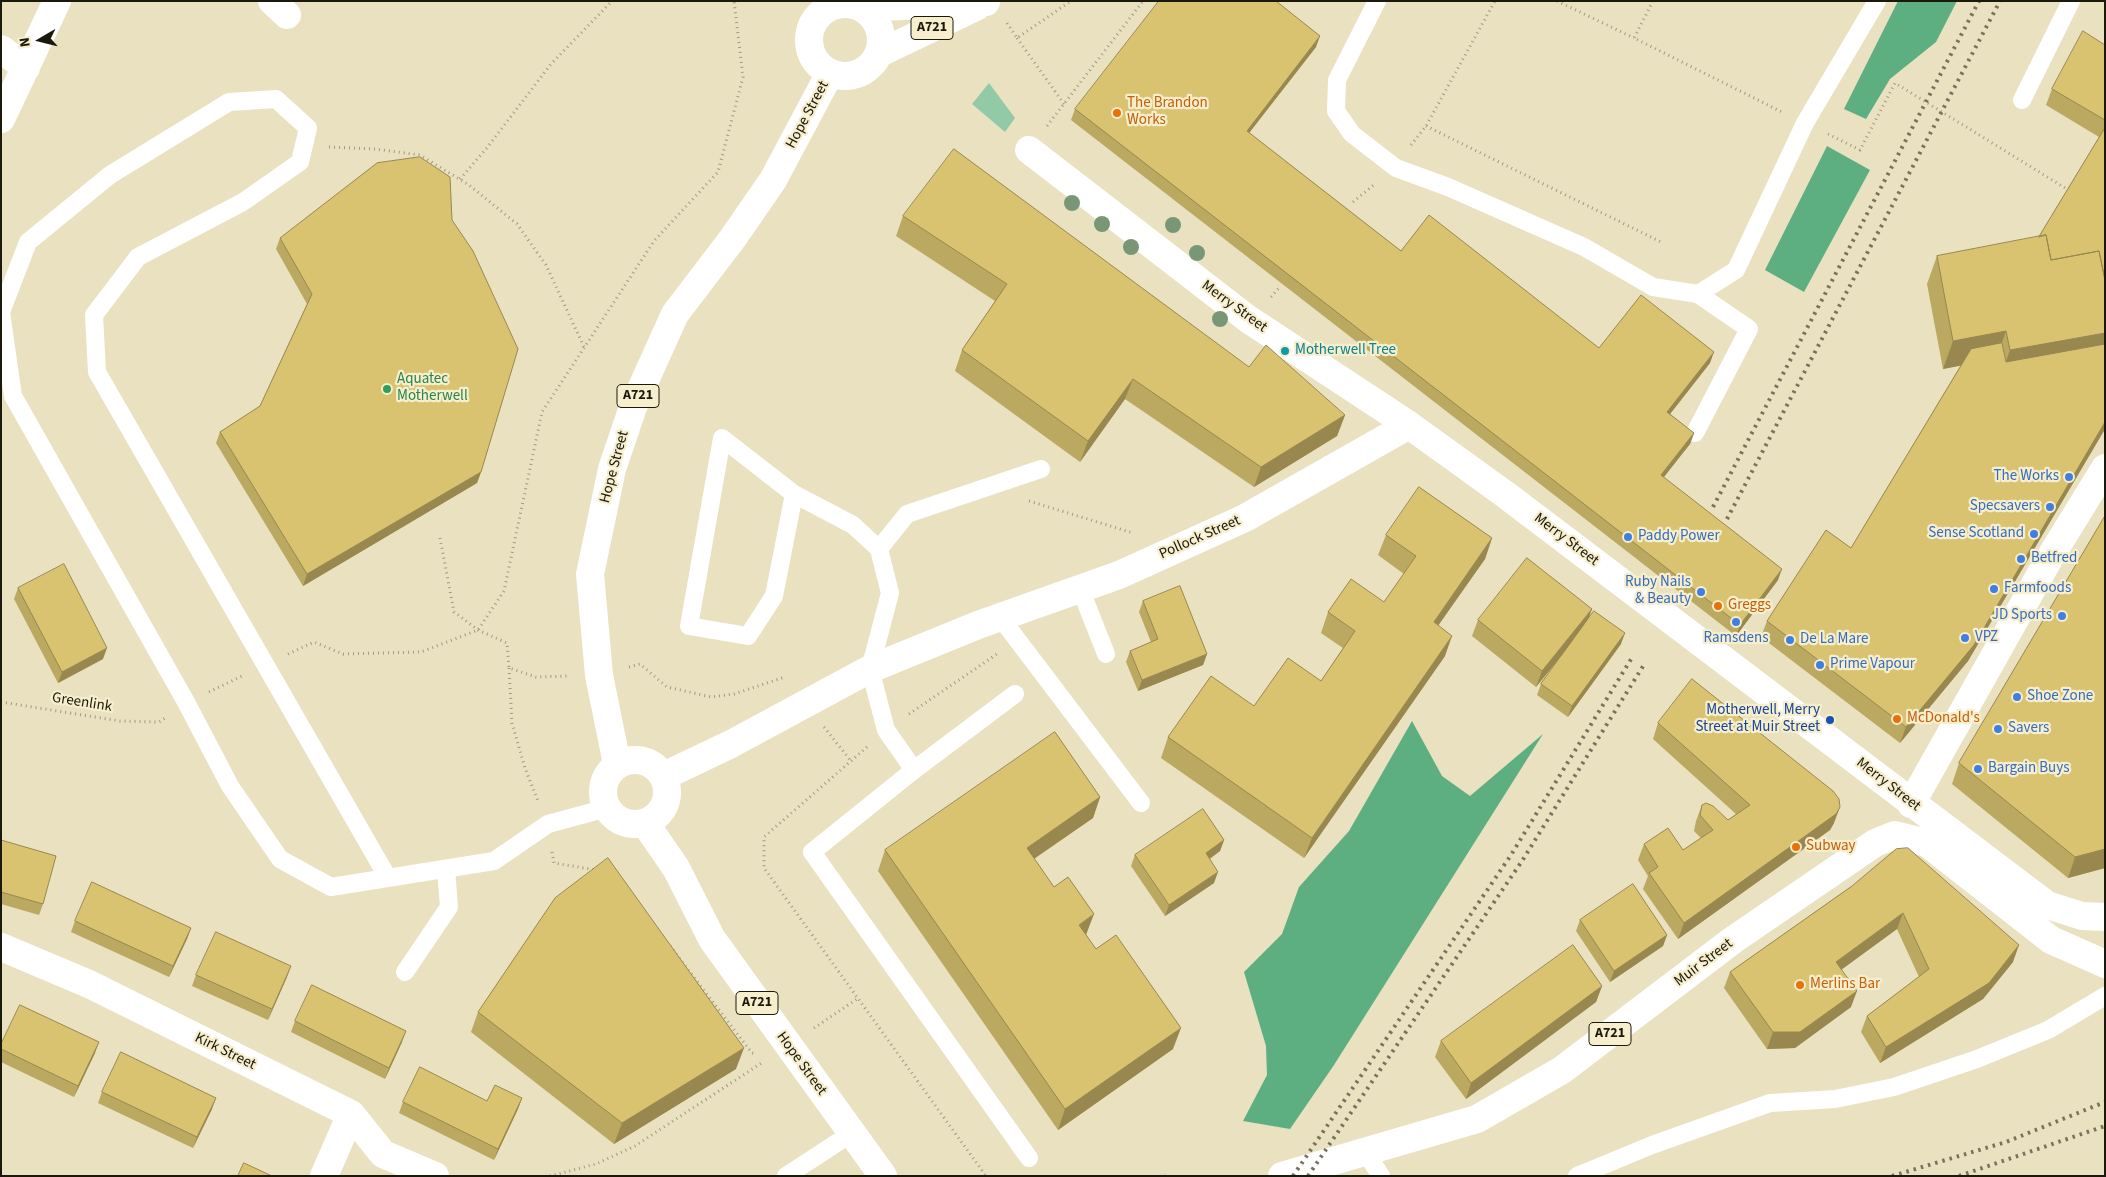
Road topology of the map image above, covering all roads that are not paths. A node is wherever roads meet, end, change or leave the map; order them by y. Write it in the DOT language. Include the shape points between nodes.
graph roads {
  1 [pos="57,1"];
  2 [pos="1377,1"];
  3 [pos="1877,1"];
  4 [pos="2071,1"];
  5 [pos="829,4"];
  6 [pos="992,6"];
  7 [pos="862,8"];
  8 [pos="1,49"];
  9 [pos="878,54"];
  10 [pos="26,68"];
  11 [pos="830,73"];
  12 [pos="2022,100"];
  13 [pos="1,119"];
  14 [pos="1029,150"];
  15 [pos="1698,294"];
  16 [pos="1409,425"];
  17 [pos="1695,433"];
  18 [pos="2105,468"];
  19 [pos="1041,469"];
  20 [pos="794,494"];
  21 [pos="879,549"];
  22 [pos="1080,588"];
  23 [pos="989,621"];
  24 [pos="1106,654"];
  25 [pos="870,669"];
  26 [pos="1015,694"];
  27 [pos="617,764"];
  28 [pos="914,770"];
  29 [pos="664,776"];
  30 [pos="1142,804"];
  31 [pos="1911,804"];
  32 [pos="607,808"];
  33 [pos="645,823"];
  34 [pos="446,868"];
  35 [pos="388,878"];
  36 [pos="2105,917"];
  37 [pos="1,947"];
  38 [pos="2105,964"];
  39 [pos="405,972"];
  40 [pos="2105,996"];
  41 [pos="350,1114"];
  42 [pos="852,1133"];
  43 [pos="1363,1154"];
  44 [pos="1029,1158"];
  45 [pos="324,1176"];
  46 [pos="434,1176"];
  47 [pos="786,1176"];
  48 [pos="883,1176"];
  49 [pos="1282,1176"];
  50 [pos="1381,1176"];
  51 [pos="1577,1176"];
  1 -- 10 [label="street"];
  2 -- 15 [label="lane" via="1337,80 1336,111 1352,134 1396,168 1584,248 1653,287"];
  3 -- 15 [label="lane" via="1804,123 1736,270"];
  4 -- 12 [label="lane"];
  5 -- 7 [label="street, A721"];
  5 -- 11 [label="street, A721" via="814,22 809,43 818,65"];
  6 -- 7 [label="street, A721"];
  6 -- 9 [label="street, A721"];
  7 -- 9 [label="street" via="878,27 881,39"];
  8 -- 10 [label="street"];
  9 -- 11 [label="street, A721" via="857,74"];
  10 -- 13 [label="street"];
  11 -- 27 [label="street, Hope Street / A721" via="773,180 675,314 633,407 612,469 590,574 599,676"];
  14 -- 16 [label="street, Merry Street" via="1248,319"];
  15 -- 17 [label="lane" via="1749,329"];
  16 -- 22 [label="street, Pollock Street" via="1245,518"];
  16 -- 31 [label="street, Merry Street" via="1704,644"];
  18 -- 31 [label="street" via="2049,559"];
  19 -- 21 [label="lane" via="907,514"];
  20 -- 20 [label="lane" via="774,596 748,636 690,626 722,438"];
  20 -- 21 [label="lane" via="852,525"];
  21 -- 25 [label="lane" via="890,594"];
  22 -- 23 [label="street, Pollock Street"];
  22 -- 24 [label="lane"];
  23 -- 25 [label="street, Pollock Street"];
  23 -- 30 [label="lane" via="1018,640"];
  25 -- 28 [label="lane" via="886,730"];
  25 -- 29 [label="street, Pollock Street"];
  26 -- 28 [label="lane"];
  27 -- 29 [label="street" via="636,759 647,761"];
  27 -- 32 [label="street" via="605,779 603,789"];
  28 -- 44 [label="lane" via="812,852"];
  29 -- 33 [label="street" via="666,803 660,813"];
  31 -- 36 [label="street, Merry Street" via="2047,905 2082,916"];
  32 -- 33 [label="street" via="619,820 631,824"];
  32 -- 34 [label="lane" via="548,824 494,861"];
  33 -- 42 [label="street, Hope Street / A721" via="676,868 712,940"];
  34 -- 35 [label="lane"];
  34 -- 39 [label="lane" via="449,908"];
  35 -- 35 [label="lane" via="97,372 94,315 138,257 243,202 300,162 308,128 276,99 229,102 110,175 28,242 1,312 13,396 230,786 280,860 331,887"];
  37 -- 41 [label="street, Kirk Street" via="89,984"];
  38 -- 43 [label="street, Muir Street / A721" via="2051,940 1927,843 1895,835 1875,843 1733,940 1562,1070 1477,1119"];
  40 -- 51 [label="lane" via="2048,1030 1894,1087 1835,1099 1770,1103"];
  41 -- 45 [label="street"];
  41 -- 46 [label="street, Kirk Street" via="383,1154"];
  42 -- 47 [label="lane"];
  42 -- 48 [label="street, Hope Street / A721"];
  43 -- 49 [label="street, Muir Street / A721"];
  43 -- 50 [label="lane"];
}
